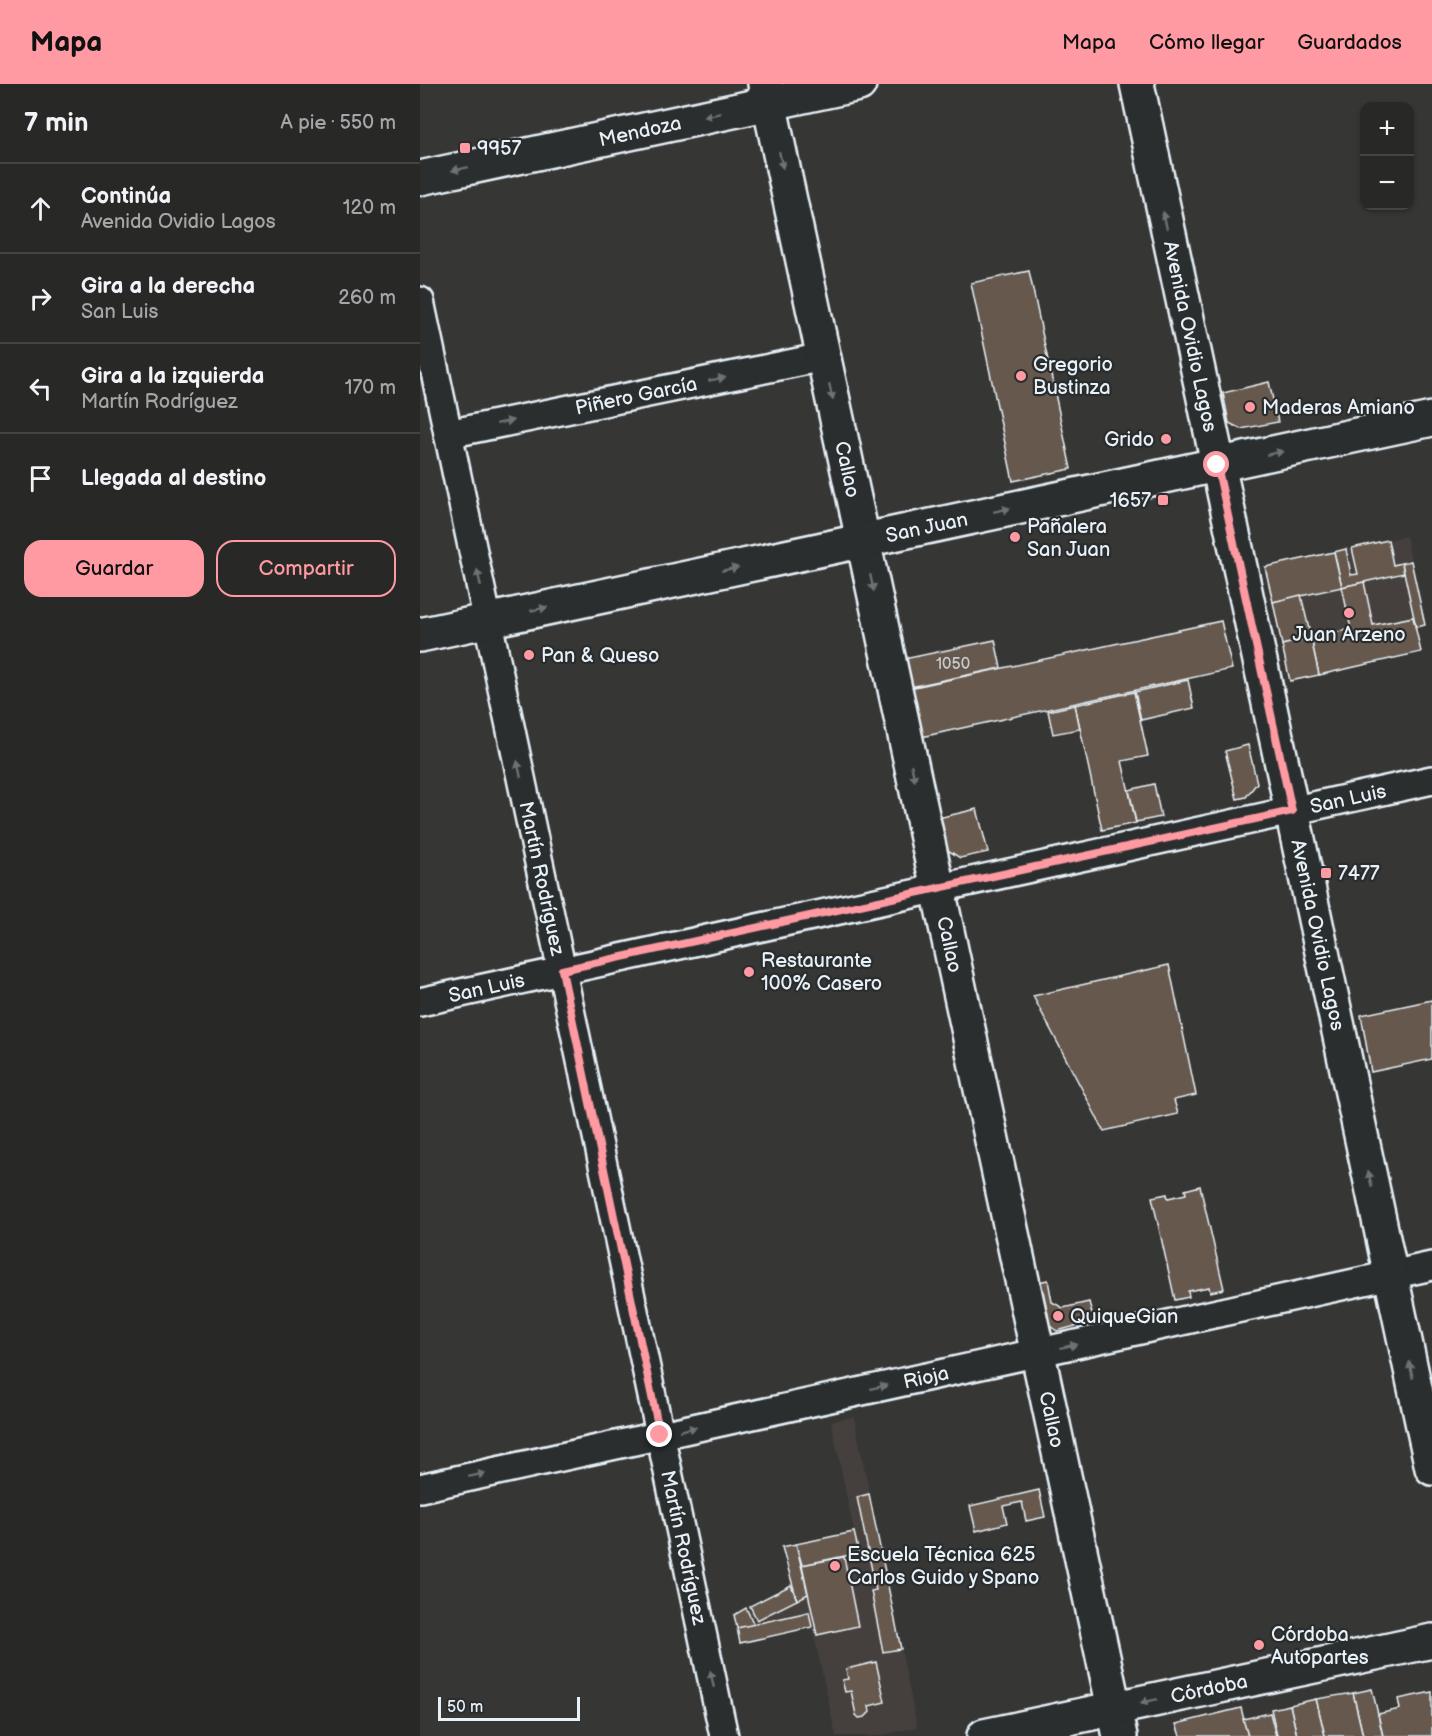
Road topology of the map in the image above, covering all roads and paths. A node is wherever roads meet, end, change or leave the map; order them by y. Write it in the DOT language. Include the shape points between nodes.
graph roads {
  1 [pos="859,84"];
  2 [pos="1137,84"];
  3 [pos="767,94"];
  4 [pos="420,178"];
  5 [pos="420,301"];
  6 [pos="823,357"];
  7 [pos="1432,419"];
  8 [pos="448,434"];
  9 [pos="1217,465"];
  10 [pos="863,540"];
  11 [pos="488,620"];
  12 [pos="420,634"];
  13 [pos="1432,780"];
  14 [pos="1292,811"];
  15 [pos="937,888"];
  16 [pos="562,970"];
  17 [pos="420,1002"];
  18 [pos="1432,1266"];
  19 [pos="1390,1275"];
  20 [pos="1037,1353"];
  21 [pos="660,1435"];
  22 [pos="1432,1468"];
  23 [pos="420,1488"];
  24 [pos="1432,1641"];
  25 [pos="1117,1722"];
  26 [pos="724,1736"];
  27 [pos="984,1736"];
  1 -- 3 [label="main road, Mendoza"];
  9 -- 2 [label="main road, Avenida Ovidio Lagos, one-way"];
  3 -- 4 [label="main road, Mendoza, one-way"];
  3 -- 6 [label="main road, Callao, one-way"];
  5 -- 8 [label="street, Martín Rodríguez"];
  8 -- 6 [label="street, Piñero García, one-way"];
  6 -- 10 [label="main road, Callao, one-way"];
  9 -- 7 [label="main road, San Juan, one-way"];
  11 -- 8 [label="street, Martín Rodríguez, one-way"];
  10 -- 9 [label="main road, San Juan, one-way"];
  9 -- 14 [label="main road, Avenida Ovidio Lagos"];
  11 -- 10 [label="main road, San Juan, one-way"];
  10 -- 15 [label="main road, Callao, one-way"];
  11 -- 12 [label="main road, San Juan"];
  16 -- 11 [label="street, Martín Rodríguez, one-way"];
  13 -- 14 [label="street, San Luis"];
  14 -- 15 [label="street, San Luis"];
  19 -- 14 [label="main road, Avenida Ovidio Lagos, one-way"];
  15 -- 16 [label="street, San Luis"];
  15 -- 20 [label="main road, Callao"];
  16 -- 17 [label="street, San Luis"];
  16 -- 21 [label="street, Martín Rodríguez"];
  18 -- 19 [label="street, Rioja"];
  20 -- 19 [label="street, Rioja, one-way"];
  22 -- 19 [label="main road, Avenida Ovidio Lagos, one-way"];
  21 -- 20 [label="street, Rioja, one-way"];
  20 -- 25 [label="main road, Callao"];
  23 -- 21 [label="street, Rioja, one-way"];
  26 -- 21 [label="street, Martín Rodríguez, one-way"];
  24 -- 25 [label="main road, Córdoba, one-way"];
  25 -- 27 [label="main road, Córdoba"];
}
